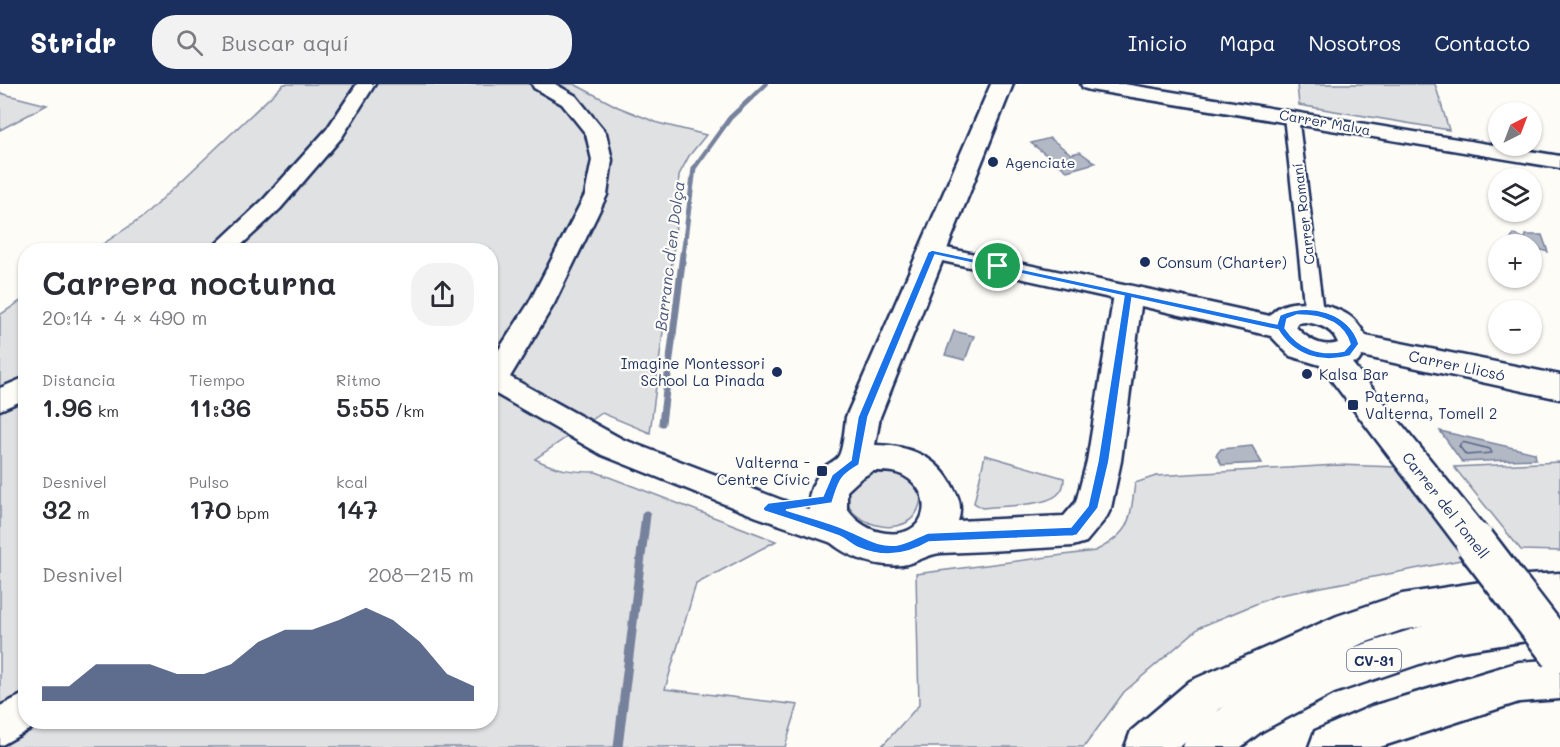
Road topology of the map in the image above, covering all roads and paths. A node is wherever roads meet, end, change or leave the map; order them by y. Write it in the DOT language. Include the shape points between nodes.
graph roads {
  1 [pos="366,84"];
  2 [pos="540,84"];
  3 [pos="1002,84"];
  4 [pos="1090,84"];
  5 [pos="1291,116"];
  6 [pos="1560,162"];
  7 [pos="230,243"];
  8 [pos="932,252"];
  9 [pos="1128,294"];
  10 [pos="1314,312"];
  11 [pos="1281,328"];
  12 [pos="1342,351"];
  13 [pos="498,375"];
  14 [pos="498,387"];
  15 [pos="1560,387"];
  16 [pos="18,391"];
  17 [pos="0,400"];
  18 [pos="855,462"];
  19 [pos="828,500"];
  20 [pos="768,508"];
  21 [pos="846,534"];
  22 [pos="928,538"];
  23 [pos="1560,591"];
  24 [pos="1560,618"];
  25 [pos="1560,653"];
  26 [pos="1560,679"];
  27 [pos="18,716"];
  28 [pos="0,726"];
  29 [pos="1147,747"];
  30 [pos="1205,747"];
  31 [pos="1331,747"];
  1 -- 7 [label="street" via="335,133 272,204"];
  2 -- 13 [label="street" via="568,100 596,133 602,160 596,195"];
  3 -- 8 [label="main road"];
  4 -- 5 [label="street, Carrer Malva"];
  5 -- 6 [label="street, Carrer Malva"];
  5 -- 10 [label="street, Carrer Romaní"];
  8 -- 9 [label="street"];
  8 -- 18 [label="main road" via="863,417"];
  9 -- 11 [label="main road"];
  9 -- 22 [label="main road" via="1104,461 1093,508 1073,531"];
  10 -- 11 [label="main road" via="1284,317"];
  10 -- 12 [label="main road, Carrer del Tomell" via="1329,317 1352,334"];
  11 -- 12 [label="main road, Carrer Llicsó" via="1289,342 1308,352"];
  12 -- 15 [label="main road, Carrer Llicsó"];
  12 -- 25 [label="main road, Carrer del Tomell, bridge" via="1475,542"];
  14 -- 20 [label="street" via="612,447"];
  16 -- 17 [label="street"];
  18 -- 19 [label="main road" via="835,477"];
  18 -- 22 [label="main road" via="890,458 915,466 934,482 943,511"];
  19 -- 20 [label="street"];
  19 -- 21 [label="main road" via="836,524"];
  20 -- 21 [label="street"];
  21 -- 22 [label="main road" via="861,544 897,550"];
  23 -- 29 [label="main road" via="1527,592 1402,612 1351,629 1205,695"];
  24 -- 30 [label="main road, CV-31" via="1455,634 1323,677 1247,716"];
  26 -- 31 [label="main road" via="1519,682 1372,728"];
  27 -- 28 [label="street"];
}
